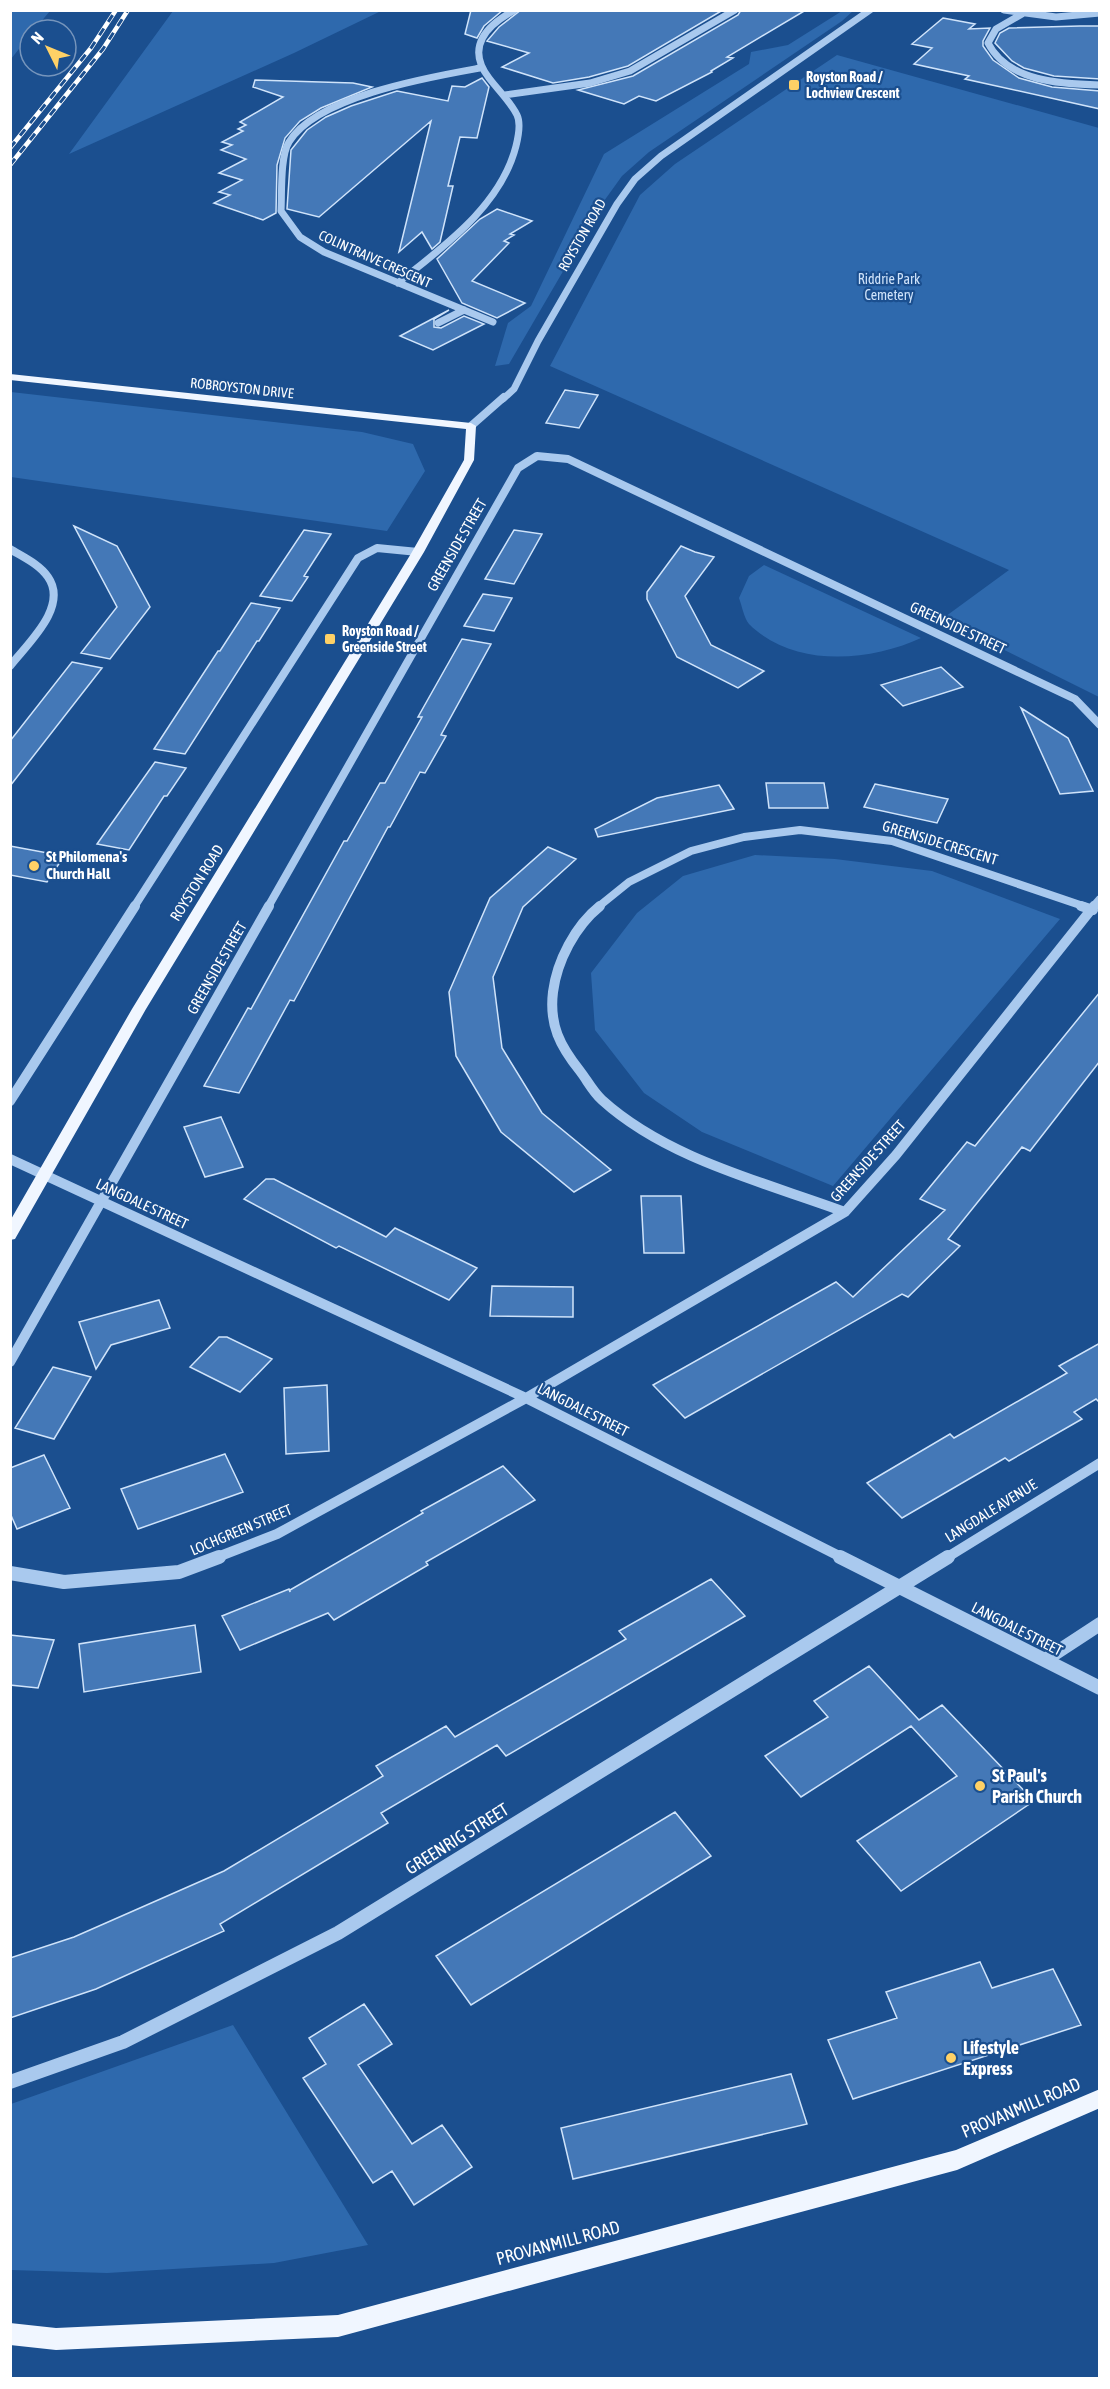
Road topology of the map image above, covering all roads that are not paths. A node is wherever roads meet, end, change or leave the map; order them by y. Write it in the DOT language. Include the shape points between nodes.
graph roads {
  1 [pos="515,10"];
  2 [pos="735,10"];
  3 [pos="870,10"];
  4 [pos="1004,10"];
  5 [pos="1100,13"];
  6 [pos="1022,14"];
  7 [pos="480,68"];
  8 [pos="1100,85"];
  9 [pos="505,95"];
  10 [pos="398,283"];
  11 [pos="464,310"];
  12 [pos="494,322"];
  13 [pos="438,323"];
  14 [pos="10,377"];
  15 [pos="471,426"];
  16 [pos="10,549"];
  17 [pos="418,552"];
  18 [pos="10,666"];
  19 [pos="1100,725"];
  20 [pos="1100,899"];
  21 [pos="1093,910"];
  22 [pos="10,1101"];
  23 [pos="10,1159"];
  24 [pos="45,1174"];
  25 [pos="101,1202"];
  26 [pos="845,1212"];
  27 [pos="10,1235"];
  28 [pos="10,1362"];
  29 [pos="526,1398"];
  30 [pos="1100,1463"];
  31 [pos="10,1573"];
  32 [pos="901,1587"];
  33 [pos="1100,1624"];
  34 [pos="1045,1660"];
  35 [pos="1100,1688"];
  36 [pos="10,2082"];
  37 [pos="1100,2098"];
  38 [pos="10,2334"];
  1 -- 7 [label="street" via="499,18 482,35"];
  2 -- 9 [label="street" via="630,71 590,83"];
  3 -- 15 [label="street, ROYSTON ROAD" via="634,179 538,340 514,389"];
  4 -- 6 [label="street"];
  5 -- 6 [label="street" via="1056,17"];
  6 -- 8 [label="street" via="996,29 988,43 991,54 1009,69"];
  7 -- 9 [label="street"];
  7 -- 10 [label="street, COLINTRAIVE CRESCENT" via="389,87 340,105 305,124 288,143 280,210 300,237 324,252"];
  9 -- 10 [label="street" via="518,118 516,146 500,184 453,238"];
  10 -- 11 [label="street, COLINTRAIVE CRESCENT"];
  11 -- 12 [label="street, COLINTRAIVE CRESCENT"];
  11 -- 13 [label="street"];
  14 -- 15 [label="main road, ROBROYSTON DRIVE"];
  15 -- 17 [label="main road, ROYSTON ROAD" via="469,460"];
  16 -- 18 [label="street" via="34,561 55,586 55,603 46,620"];
  17 -- 22 [label="street" via="377,548 358,558"];
  17 -- 24 [label="main road, ROYSTON ROAD" via="139,1009"];
  19 -- 25 [label="street, GREENSIDE STREET" via="1075,699 568,459 537,456 518,468"];
  20 -- 21 [label="street, GREENSIDE STREET"];
  21 -- 26 [label="street, GREENSIDE STREET" via="896,1155"];
  21 -- 26 [label="street, GREENSIDE CRESCENT" via="892,841 800,830 744,837 691,850 629,882 594,911 569,944 555,975 551,1011 562,1048 601,1099 640,1128 684,1153"];
  23 -- 24 [label="street, LANGDALE STREET"];
  24 -- 25 [label="street, LANGDALE STREET"];
  24 -- 27 [label="main road, ROYSTON ROAD"];
  25 -- 28 [label="street"];
  25 -- 29 [label="street, LANGDALE STREET"];
  26 -- 29 [label="street, GREENSIDE STREET"];
  29 -- 31 [label="street, LOCHGREEN STREET" via="277,1534 179,1572 64,1582"];
  29 -- 32 [label="street, LANGDALE STREET"];
  30 -- 32 [label="street, LANGDALE AVENUE"];
  32 -- 34 [label="street, LANGDALE STREET"];
  32 -- 36 [label="street, GREENRIG STREET" via="338,1933 123,2042"];
  33 -- 34 [label="street"];
  34 -- 35 [label="street, LANGDALE STREET"];
  37 -- 38 [label="main road, PROVANMILL ROAD" via="957,2160 338,2326 56,2338"];
}
